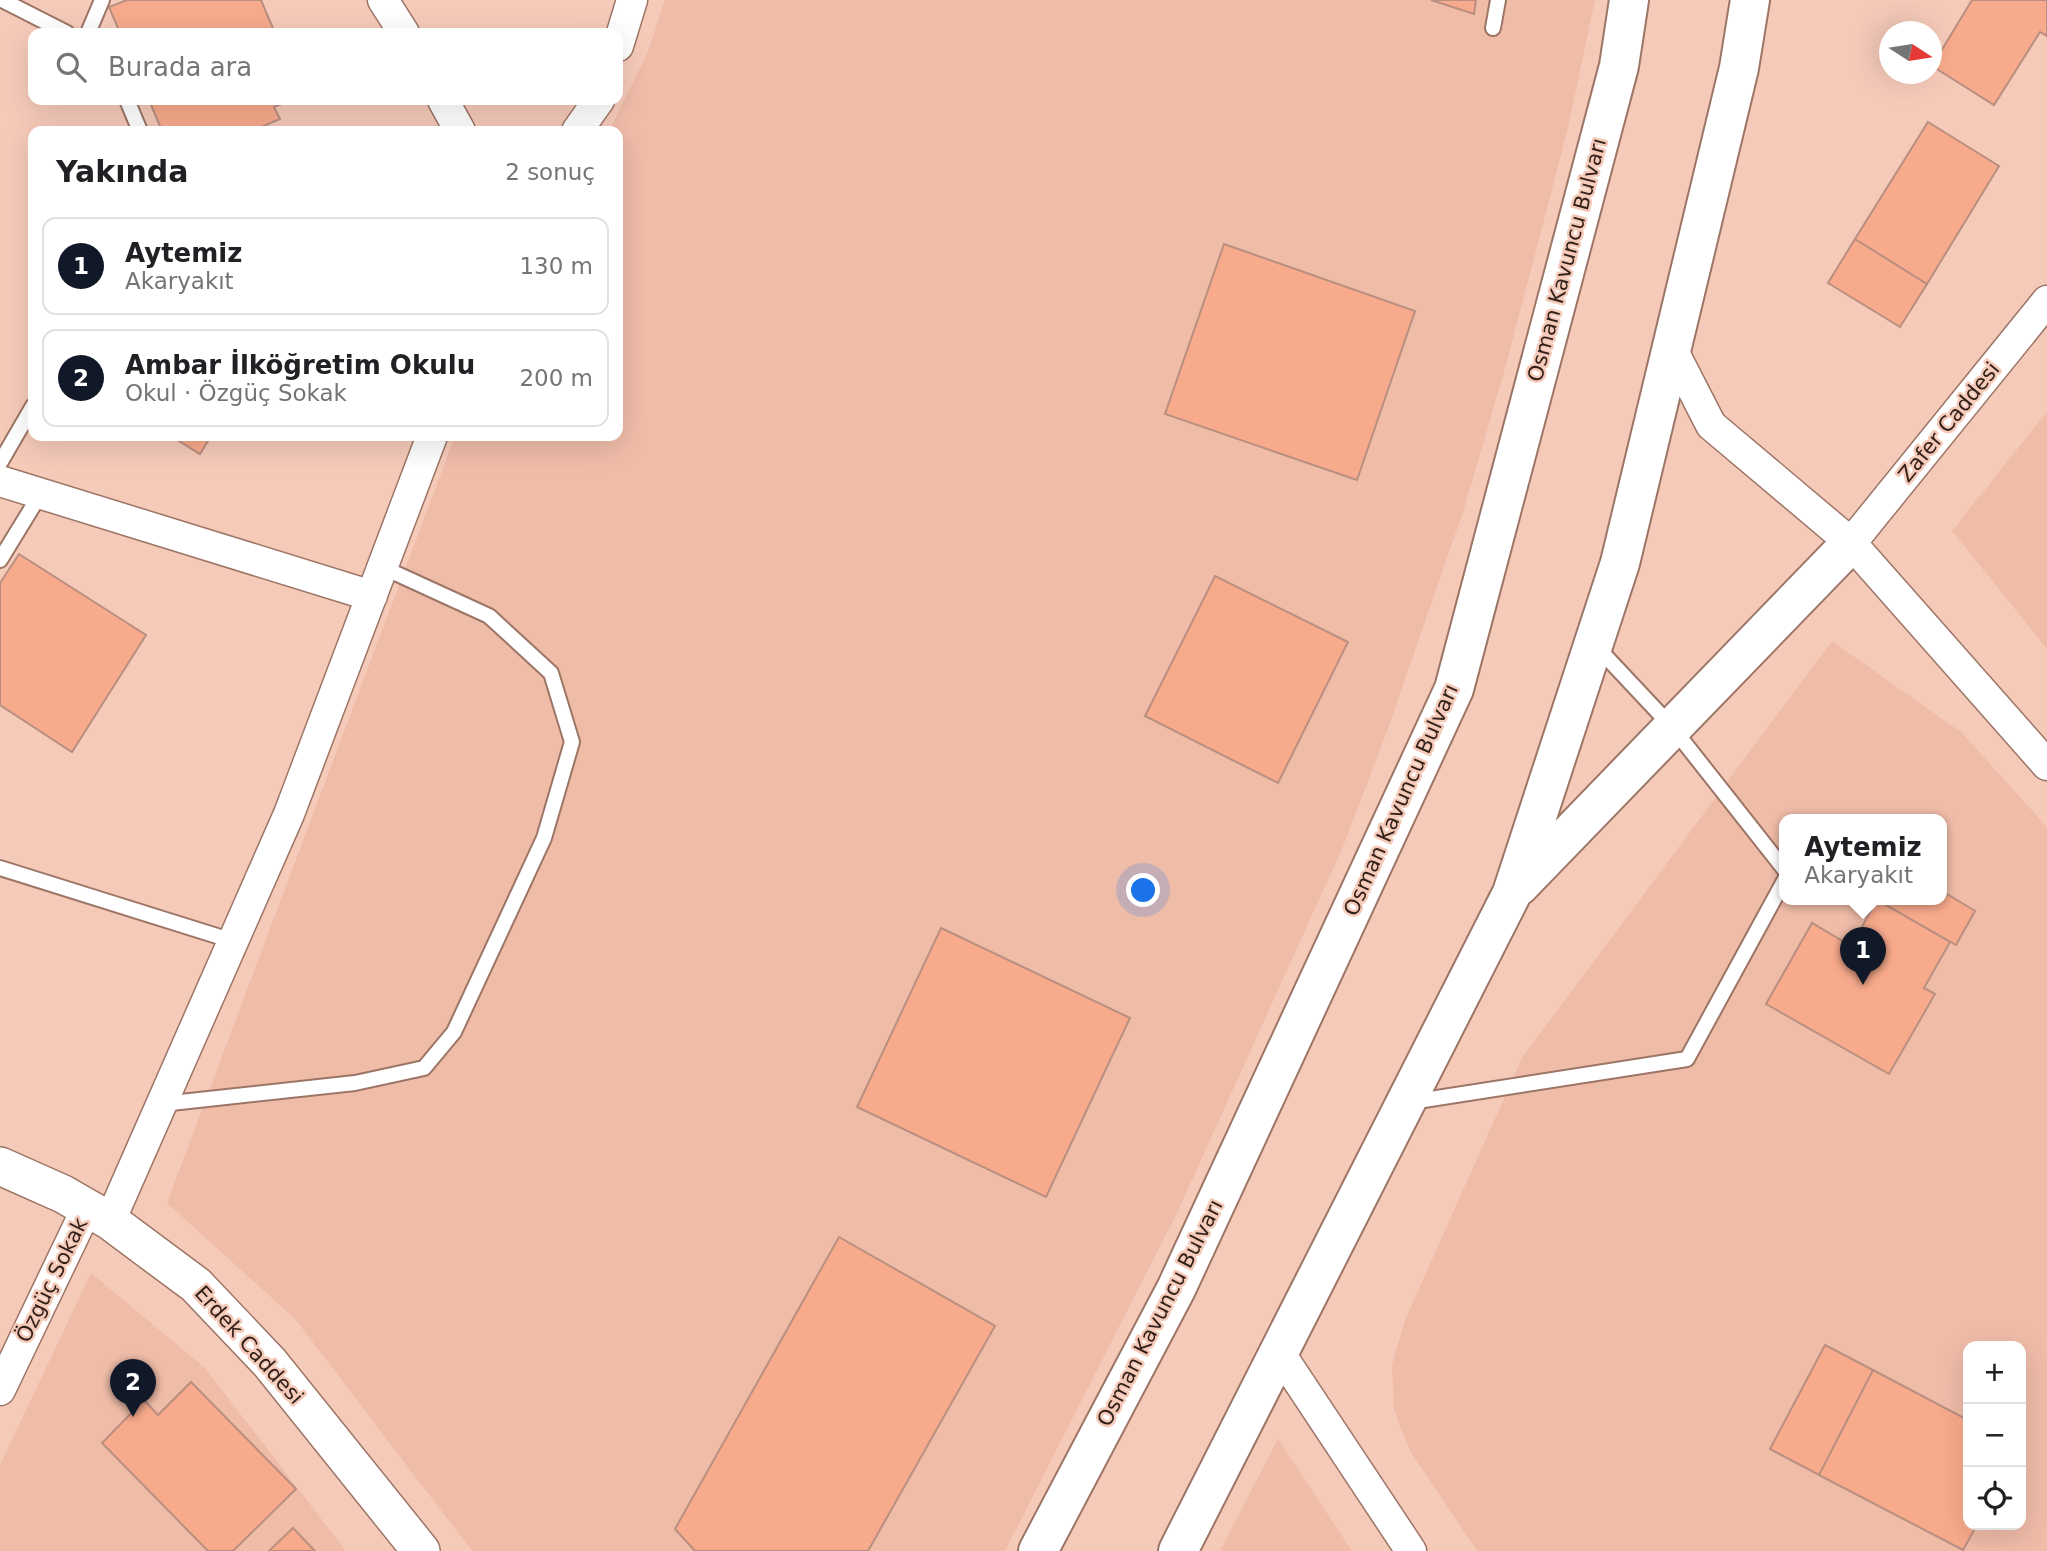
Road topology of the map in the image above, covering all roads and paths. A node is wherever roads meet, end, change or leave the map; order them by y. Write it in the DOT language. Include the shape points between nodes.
graph roads {
  1 [pos="2,0"];
  2 [pos="102,0"];
  3 [pos="383,0"];
  4 [pos="632,0"];
  5 [pos="1498,0"];
  6 [pos="1629,0"];
  7 [pos="1751,0"];
  8 [pos="57,28"];
  9 [pos="90,28"];
  10 [pos="401,28"];
  11 [pos="1493,28"];
  12 [pos="623,30"];
  13 [pos="129,105"];
  14 [pos="446,105"];
  15 [pos="595,105"];
  16 [pos="138,126"];
  17 [pos="457,126"];
  18 [pos="580,126"];
  19 [pos="2047,301"];
  20 [pos="1671,347"];
  21 [pos="28,415"];
  22 [pos="430,441"];
  23 [pos="0,463"];
  24 [pos="0,481"];
  25 [pos="41,493"];
  26 [pos="1851,543"];
  27 [pos="0,560"];
  28 [pos="382,567"];
  29 [pos="372,596"];
  30 [pos="1594,643"];
  31 [pos="1672,727"];
  32 [pos="2047,765"];
  33 [pos="1779,863"];
  34 [pos="0,868"];
  35 [pos="1779,890"];
  36 [pos="1512,893"];
  37 [pos="233,941"];
  38 [pos="1406,1103"];
  39 [pos="162,1104"];
  40 [pos="0,1166"];
  41 [pos="98,1215"];
  42 [pos="1279,1352"];
  43 [pos="0,1390"];
  44 [pos="421,1551"];
  45 [pos="1038,1551"];
  46 [pos="1178,1551"];
  47 [pos="1411,1551"];
  1 -- 8 [label="lane"];
  2 -- 9 [label="lane"];
  3 -- 10 [label="street"];
  4 -- 12 [label="street"];
  5 -- 11 [label="lane"];
  6 -- 45 [label="highway, Osman Kavuncu Bulvarı" via="1619,66 1454,689 1176,1289"];
  7 -- 20 [label="highway" via="1739,68"];
  13 -- 16 [label="lane"];
  14 -- 17 [label="street"];
  15 -- 18 [label="street"];
  19 -- 26 [label="street, Zafer Caddesi"];
  20 -- 26 [label="street" via="1711,425"];
  20 -- 30 [label="highway" via="1620,563"];
  21 -- 23 [label="lane"];
  22 -- 28 [label="street, Özgüç Sokak"];
  24 -- 25 [label="street"];
  25 -- 27 [label="lane"];
  25 -- 29 [label="street"];
  26 -- 31 [label="highway"];
  26 -- 32 [label="street"];
  28 -- 29 [label="street, Özgüç Sokak"];
  28 -- 39 [label="lane" via="489,616 551,673 572,742 544,838 454,1032 424,1068 355,1083"];
  29 -- 37 [label="street, Özgüç Sokak" via="289,814"];
  30 -- 31 [label="lane"];
  30 -- 36 [label="highway"];
  31 -- 33 [label="lane"];
  31 -- 36 [label="highway"];
  34 -- 37 [label="lane"];
  35 -- 38 [label="lane" via="1687,1059"];
  36 -- 38 [label="highway"];
  37 -- 39 [label="street, Özgüç Sokak"];
  38 -- 42 [label="highway"];
  39 -- 41 [label="street, Özgüç Sokak"];
  40 -- 41 [label="street, Erdek Caddesi"];
  41 -- 43 [label="street, Özgüç Sokak"];
  41 -- 44 [label="street, Erdek Caddesi" via="196,1285 234,1322"];
  42 -- 46 [label="highway"];
  42 -- 47 [label="street"];
}
